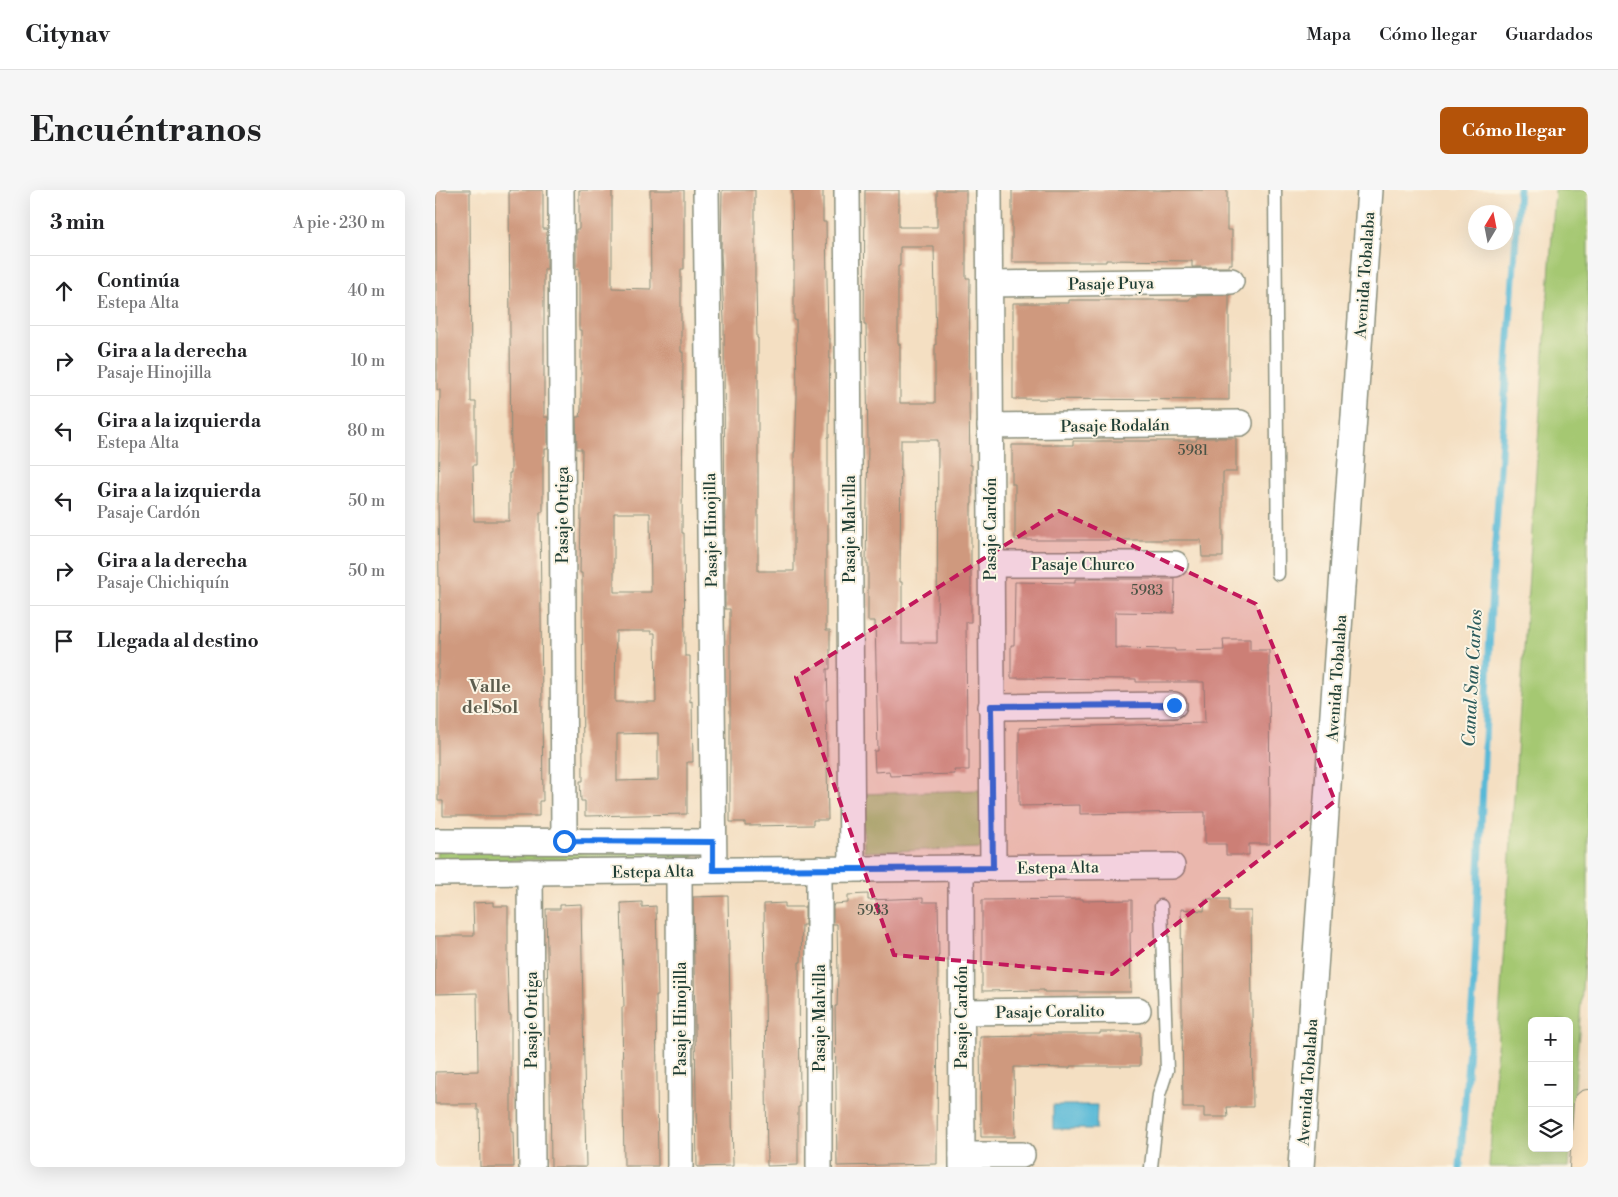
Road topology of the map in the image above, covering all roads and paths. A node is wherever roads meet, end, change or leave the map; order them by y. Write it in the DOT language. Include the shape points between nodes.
graph roads {
  1 [pos="561,190"];
  2 [pos="706,190"];
  3 [pos="847,190"];
  4 [pos="989,190"];
  5 [pos="1275,190"];
  6 [pos="1370,190"];
  7 [pos="1231,281"];
  8 [pos="991,284"];
  9 [pos="1240,423"];
  10 [pos="990,426"];
  11 [pos="991,564"];
  12 [pos="1175,564"];
  13 [pos="1278,574"];
  14 [pos="1174,705"];
  15 [pos="991,706"];
  16 [pos="435,841"];
  17 [pos="564,841"];
  18 [pos="713,842"];
  19 [pos="1172,866"];
  20 [pos="961,868"];
  21 [pos="993,868"];
  22 [pos="819,869"];
  23 [pos="852,869"];
  24 [pos="713,870"];
  25 [pos="679,871"];
  26 [pos="530,872"];
  27 [pos="435,873"];
  28 [pos="1161,906"];
  29 [pos="1138,1010"];
  30 [pos="961,1012"];
  31 [pos="1588,1104"];
  32 [pos="1022,1155"];
  33 [pos="962,1161"];
  34 [pos="532,1167"];
  35 [pos="680,1167"];
  36 [pos="819,1167"];
  37 [pos="1151,1167"];
  38 [pos="1301,1167"];
  39 [pos="1585,1167"];
  1 -- 17 [label="street, Pasaje Ortiga"];
  2 -- 18 [label="street, Pasaje Hinojilla"];
  3 -- 23 [label="street, Pasaje Malvilla"];
  4 -- 8 [label="street, Pasaje Cardón"];
  5 -- 13 [label="lane"];
  6 -- 38 [label="street, Avenida Tobalaba"];
  7 -- 8 [label="street, Pasaje Puya"];
  8 -- 10 [label="street, Pasaje Cardón"];
  9 -- 10 [label="street, Pasaje Rodalán"];
  10 -- 11 [label="street, Pasaje Cardón"];
  11 -- 12 [label="street, Pasaje Churco"];
  11 -- 15 [label="street, Pasaje Cardón"];
  14 -- 15 [label="street"];
  15 -- 21 [label="street, Pasaje Cardón"];
  16 -- 17 [label="street, Estepa Alta"];
  17 -- 18 [label="street, Estepa Alta"];
  18 -- 24 [label="street, Pasaje Hinojilla"];
  19 -- 21 [label="street, Estepa Alta"];
  20 -- 21 [label="street, Estepa Alta"];
  20 -- 23 [label="street, Estepa Alta"];
  20 -- 30 [label="street, Pasaje Cardón"];
  22 -- 23 [label="street, Estepa Alta"];
  22 -- 24 [label="street, Estepa Alta"];
  22 -- 36 [label="street, Pasaje Malvilla"];
  24 -- 25 [label="street, Estepa Alta"];
  25 -- 26 [label="street, Estepa Alta"];
  25 -- 35 [label="street, Pasaje Hinojilla"];
  26 -- 27 [label="street, Estepa Alta"];
  26 -- 34 [label="street, Pasaje Ortiga"];
  28 -- 37 [label="lane" via="1167,1070 1159,1095"];
  29 -- 30 [label="street, Pasaje Coralito"];
  30 -- 33 [label="street, Pasaje Cardón"];
  31 -- 39 [label="street"];
  32 -- 33 [label="street"];
}
